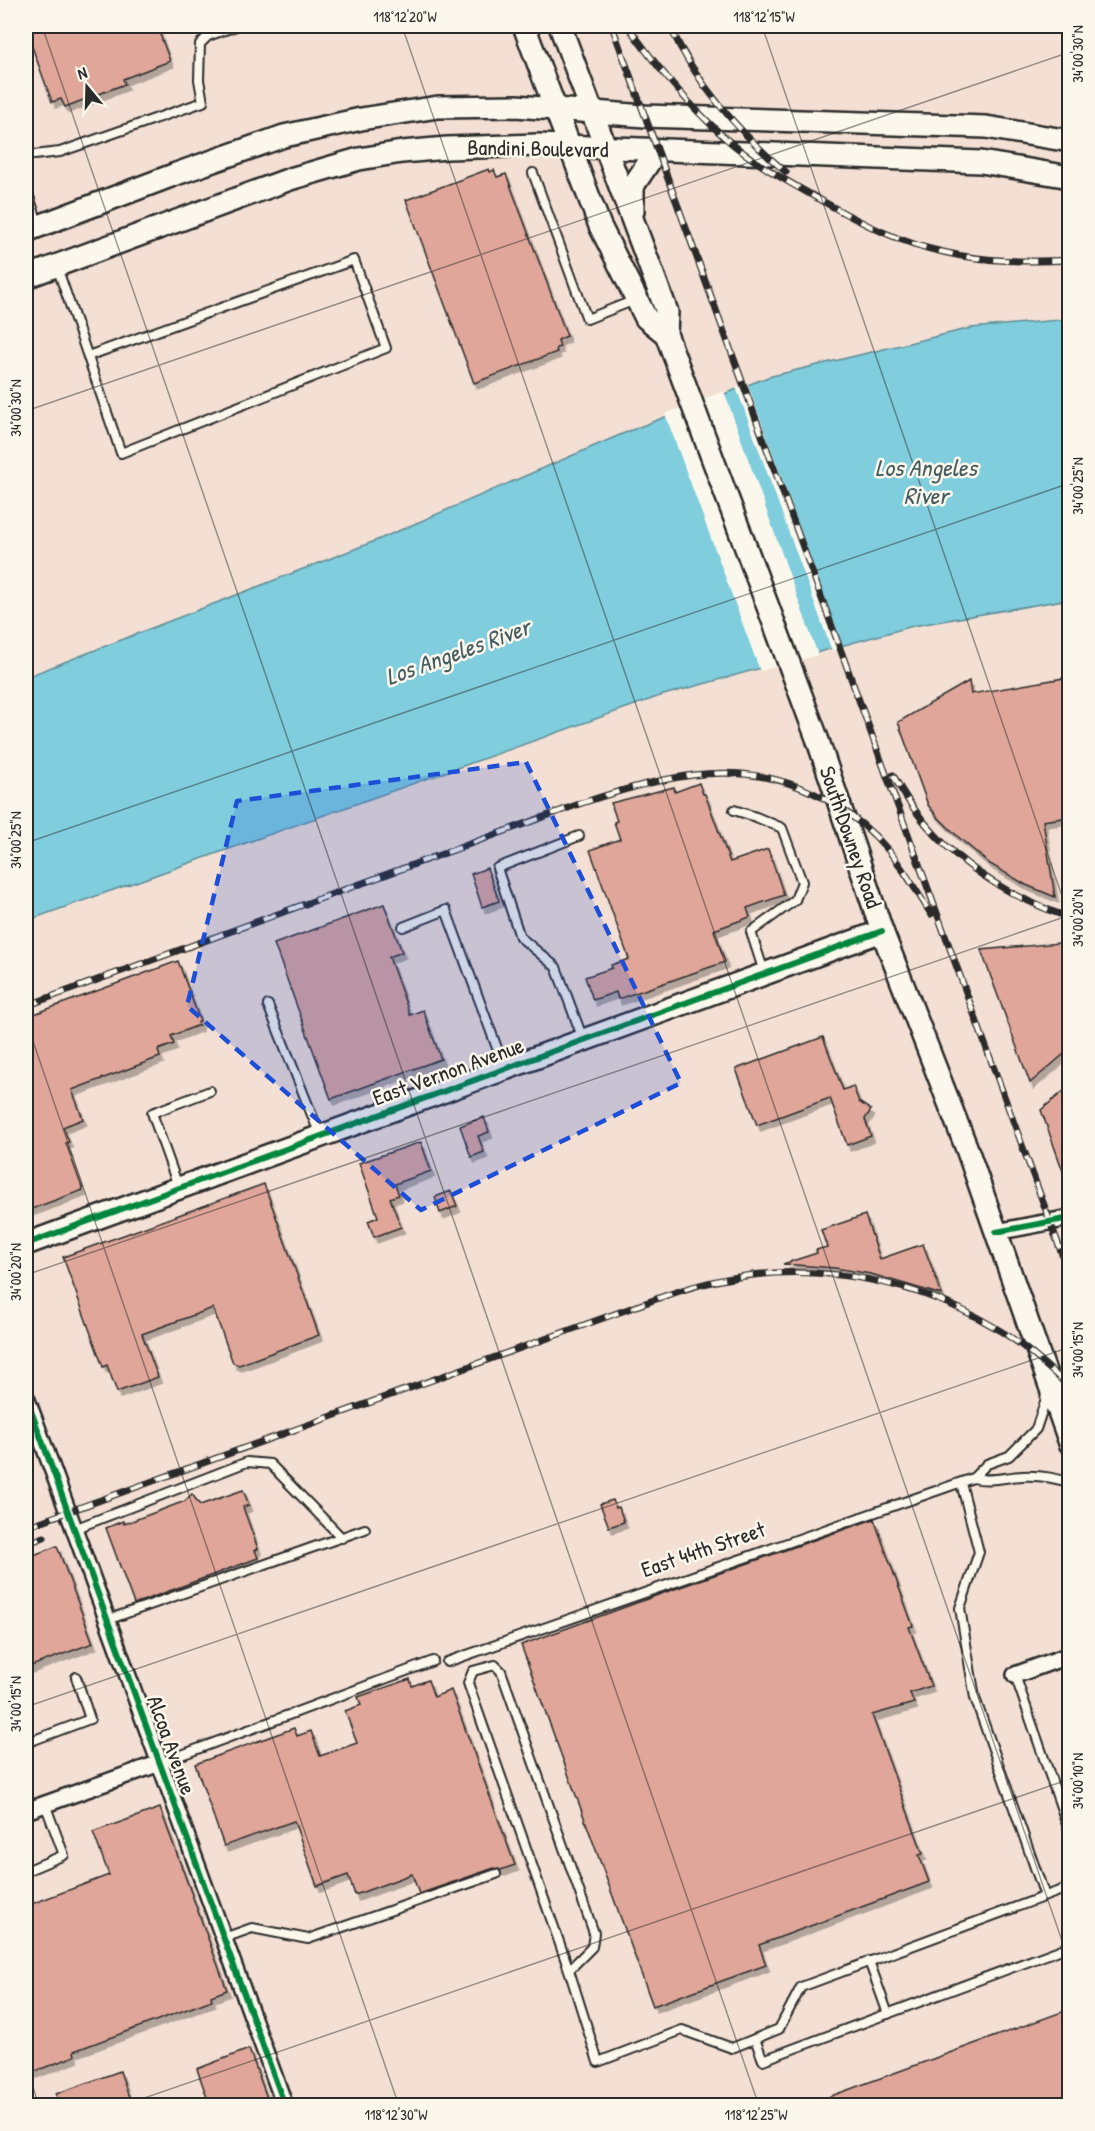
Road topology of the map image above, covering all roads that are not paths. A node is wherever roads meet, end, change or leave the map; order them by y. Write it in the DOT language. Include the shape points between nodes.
graph roads {
  1 [pos="236,26"];
  2 [pos="524,26"];
  3 [pos="560,26"];
  4 [pos="557,110"];
  5 [pos="593,113"];
  6 [pos="1070,141"];
  7 [pos="570,147"];
  8 [pos="606,148"];
  9 [pos="26,150"];
  10 [pos="657,150"];
  11 [pos="533,173"];
  12 [pos="1070,177"];
  13 [pos="26,188"];
  14 [pos="633,220"];
  15 [pos="32,229"];
  16 [pos="56,266"];
  17 [pos="26,277"];
  18 [pos="636,299"];
  19 [pos="666,334"];
  20 [pos="88,356"];
  21 [pos="734,810"];
  22 [pos="579,837"];
  23 [pos="403,927"];
  24 [pos="882,931"];
  25 [pos="765,974"];
  26 [pos="268,1005"];
  27 [pos="584,1040"];
  28 [pos="505,1069"];
  29 [pos="210,1091"];
  30 [pos="321,1136"];
  31 [pos="179,1188"];
  32 [pos="1070,1218"];
  33 [pos="996,1232"];
  34 [pos="26,1244"];
  35 [pos="1047,1376"];
  36 [pos="26,1397"];
  37 [pos="1070,1443"];
  38 [pos="973,1478"];
  39 [pos="961,1483"];
  40 [pos="1070,1483"];
  41 [pos="74,1529"];
  42 [pos="366,1529"];
  43 [pos="342,1538"];
  44 [pos="107,1620"];
  45 [pos="1070,1655"];
  46 [pos="467,1656"];
  47 [pos="433,1661"];
  48 [pos="447,1662"];
  49 [pos="472,1671"];
  50 [pos="1015,1675"];
  51 [pos="76,1677"];
  52 [pos="26,1743"];
  53 [pos="160,1763"];
  54 [pos="45,1804"];
  55 [pos="26,1811"];
  56 [pos="1070,1833"];
  57 [pos="26,1871"];
  58 [pos="496,1874"];
  59 [pos="1070,1887"];
  60 [pos="1045,1896"];
  61 [pos="224,1938"];
  62 [pos="1070,1946"];
  63 [pos="869,1961"];
  64 [pos="569,1970"];
  65 [pos="888,2014"];
  66 [pos="755,2039"];
  67 [pos="285,2106"];
  1 -- 9 [label="lane" via="208,36 200,44 203,102 60,152 34,155"];
  2 -- 4 [label="main road, South Downey Road"];
  3 -- 5 [label="main road, South Downey Road"];
  4 -- 5 [label="main road, Bandini Boulevard"];
  4 -- 7 [label="main road, South Downey Road"];
  4 -- 15 [label="main road, Bandini Boulevard" via="438,107 284,136"];
  5 -- 6 [label="main road, Bandini Boulevard" via="986,127"];
  5 -- 8 [label="main road, South Downey Road"];
  7 -- 8 [label="main road, Bandini Boulevard"];
  7 -- 16 [label="main road, Bandini Boulevard" via="447,148 359,159 290,179"];
  7 -- 18 [label="main road, South Downey Road" via="600,226"];
  8 -- 10 [label="main road, Bandini Boulevard"];
  8 -- 14 [label="main road, South Downey Road"];
  10 -- 12 [label="main road, Bandini Boulevard" via="981,162"];
  10 -- 14 [label="main road" via="633,186"];
  11 -- 18 [label="lane" via="587,320"];
  13 -- 15 [label="lane"];
  14 -- 19 [label="main road, South Downey Road" via="667,312"];
  16 -- 17 [label="main road, Bandini Boulevard"];
  16 -- 20 [label="lane"];
  18 -- 19 [label="main road, South Downey Road" via="646,318"];
  19 -- 24 [label="main road, South Downey Road" via="817,738"];
  20 -- 20 [label="lane" via="121,453 386,348 354,260"];
  21 -- 25 [label="lane" via="782,828 802,882 795,900 751,932"];
  22 -- 27 [label="lane" via="497,868 520,936 556,967"];
  23 -- 28 [label="lane" via="446,910"];
  24 -- 25 [label="main road, East Vernon Avenue"];
  24 -- 33 [label="main road, South Downey Road"];
  25 -- 27 [label="main road, East Vernon Avenue"];
  26 -- 30 [label="lane"];
  27 -- 28 [label="main road, East Vernon Avenue"];
  28 -- 30 [label="main road, East Vernon Avenue"];
  29 -- 31 [label="lane" via="152,1113"];
  30 -- 31 [label="main road, East Vernon Avenue"];
  31 -- 34 [label="main road, East Vernon Avenue"];
  32 -- 33 [label="street"];
  33 -- 35 [label="main road, South Downey Road"];
  35 -- 37 [label="main road, South Downey Road"];
  35 -- 38 [label="lane, East 44th Street" via="1045,1402 1036,1430 1009,1456 987,1464"];
  36 -- 41 [label="street, Alcoa Avenue"];
  38 -- 39 [label="lane, East 44th Street"];
  38 -- 40 [label="lane, East 44th Street" via="987,1481 1049,1476"];
  39 -- 46 [label="lane, East 44th Street"];
  39 -- 60 [label="lane" via="979,1552 960,1608 975,1698"];
  41 -- 43 [label="lane" via="247,1462 270,1464"];
  41 -- 44 [label="street, Alcoa Avenue"];
  42 -- 43 [label="lane"];
  43 -- 44 [label="lane"];
  44 -- 53 [label="street, Alcoa Avenue"];
  45 -- 50 [label="street"];
  46 -- 48 [label="lane, East 44th Street"];
  46 -- 49 [label="lane"];
  47 -- 53 [label="lane"];
  49 -- 64 [label="lane" via="468,1683"];
  49 -- 64 [label="lane" via="495,1665 501,1671 594,1933 592,1947"];
  50 -- 56 [label="lane"];
  51 -- 52 [label="lane" via="90,1719"];
  53 -- 54 [label="street"];
  53 -- 61 [label="street, Alcoa Avenue"];
  54 -- 55 [label="street"];
  54 -- 57 [label="lane" via="64,1855"];
  58 -- 61 [label="lane" via="308,1939 252,1928"];
  59 -- 60 [label="lane"];
  60 -- 63 [label="lane"];
  61 -- 67 [label="street, Alcoa Avenue"];
  62 -- 65 [label="lane"];
  63 -- 65 [label="lane"];
  63 -- 66 [label="lane" via="801,1987 779,2029"];
  64 -- 66 [label="lane" via="598,2062 682,2030 732,2048"];
  65 -- 66 [label="lane" via="763,2060"];
}
